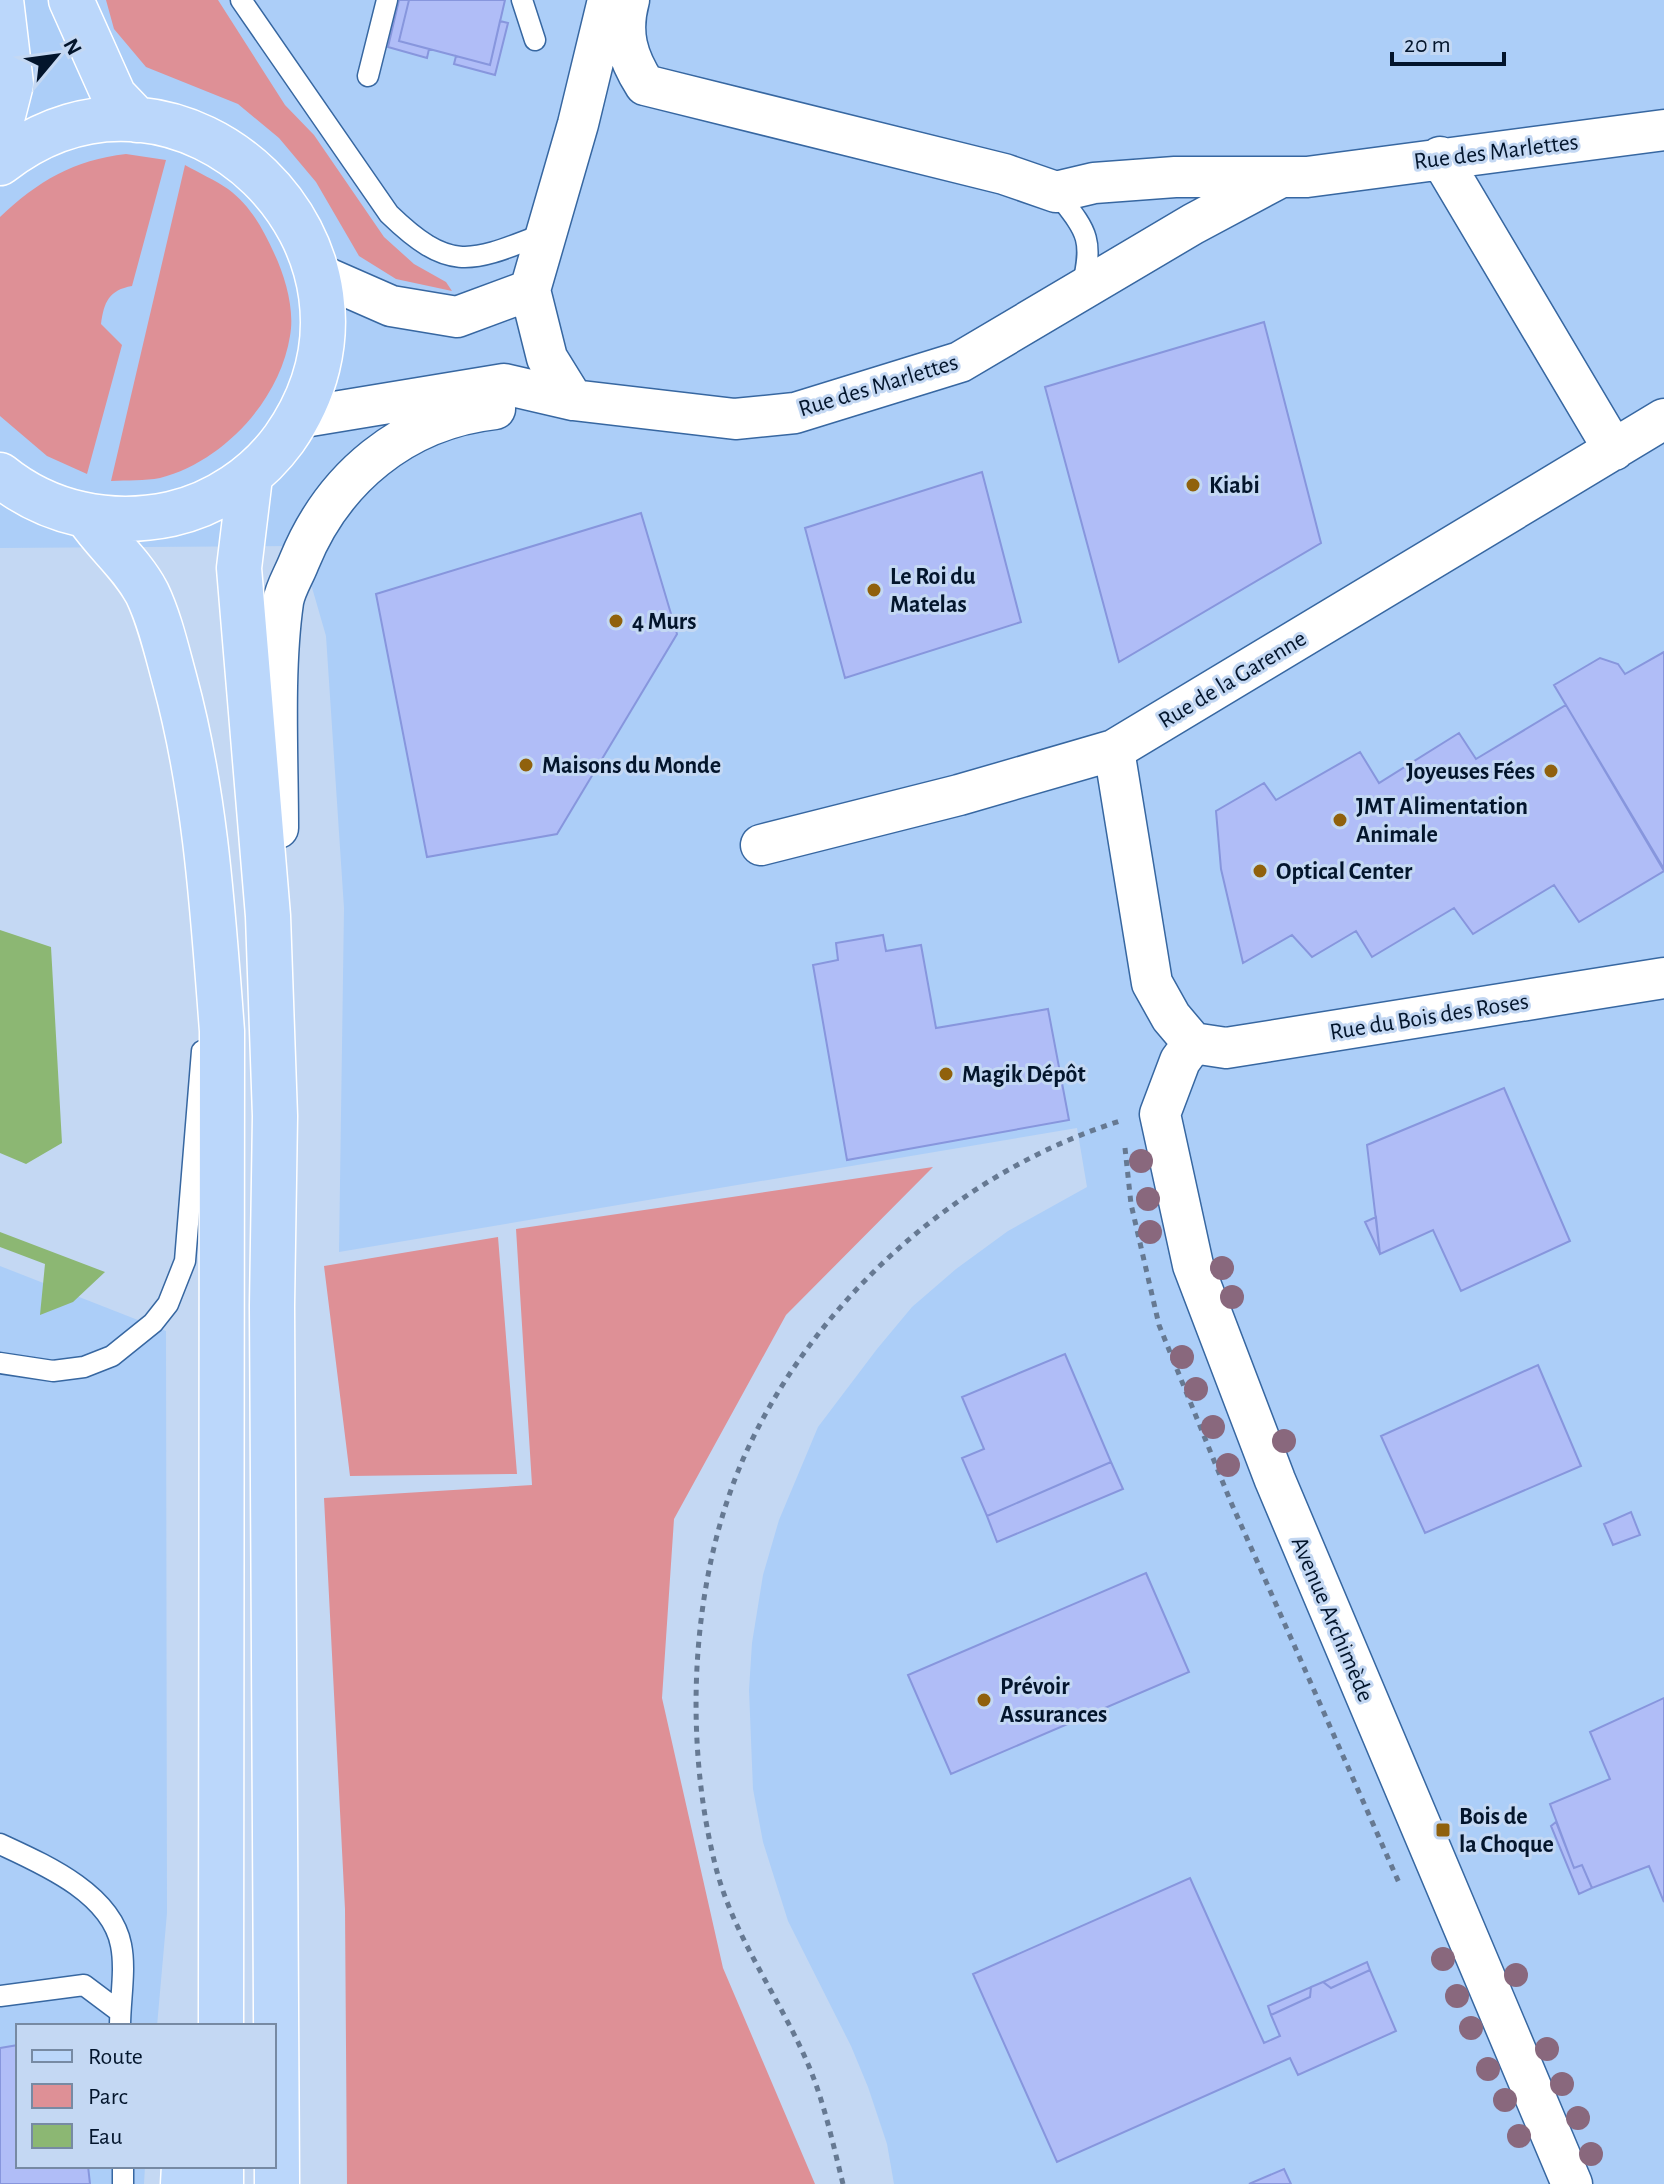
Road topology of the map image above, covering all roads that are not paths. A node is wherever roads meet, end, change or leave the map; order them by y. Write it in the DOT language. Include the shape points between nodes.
graph roads {
  1 [pos="1,0"];
  2 [pos="71,0"];
  3 [pos="241,0"];
  4 [pos="387,0"];
  5 [pos="522,0"];
  6 [pos="608,0"];
  7 [pos="629,0"];
  8 [pos="535,40"];
  9 [pos="368,76"];
  10 [pos="645,85"];
  11 [pos="137,120"];
  12 [pos="578,124"];
  13 [pos="0,127"];
  14 [pos="1664,130"];
  15 [pos="1440,157"];
  16 [pos="0,163"];
  17 [pos="1281,177"];
  18 [pos="1056,192"];
  19 [pos="546,233"];
  20 [pos="318,274"];
  21 [pos="530,290"];
  22 [pos="1081,292"];
  23 [pos="573,400"];
  24 [pos="298,418"];
  25 [pos="1664,419"];
  26 [pos="1614,450"];
  27 [pos="0,475"];
  28 [pos="250,477"];
  29 [pos="87,516"];
  30 [pos="1114,750"];
  31 [pos="761,845"];
  32 [pos="211,887"];
  33 [pos="268,916"];
  34 [pos="1664,978"];
  35 [pos="1193,1043"];
  36 [pos="0,1363"];
  37 [pos="219,1600"];
  38 [pos="0,1844"];
  39 [pos="0,1996"];
  40 [pos="120,2019"];
  41 [pos="193,2024"];
  42 [pos="221,2024"];
  43 [pos="277,2184"];
  44 [pos="1572,2184"];
  1 -- 13 [label="main road" via="11,84"];
  2 -- 11 [label="main road" via="114,96"];
  3 -- 19 [label="lane" via="389,214 416,239 443,254 480,258"];
  4 -- 9 [label="lane"];
  5 -- 8 [label="lane"];
  6 -- 12 [label="street"];
  7 -- 10 [label="street" via="624,19 628,59"];
  10 -- 12 [label="street" via="610,98"];
  10 -- 18 [label="street" via="1004,174"];
  11 -- 16 [label="main road" via="73,126 42,137"];
  11 -- 20 [label="main road" via="179,127 253,167 290,210"];
  12 -- 19 [label="street"];
  14 -- 15 [label="street, Rue des Marlettes"];
  15 -- 17 [label="street, Rue des Marlettes"];
  15 -- 26 [label="street"];
  17 -- 18 [label="street, Rue des Marlettes" via="1175,177 1094,183"];
  17 -- 22 [label="street, Rue des Marlettes"];
  18 -- 22 [label="lane" via="1085,230 1087,264"];
  19 -- 21 [label="street"];
  20 -- 21 [label="street" via="391,306 457,317"];
  20 -- 24 [label="main road" via="323,333 319,362"];
  21 -- 23 [label="street" via="547,358"];
  22 -- 23 [label="street, Rue des Marlettes" via="960,362 795,413 735,419"];
  23 -- 24 [label="street" via="504,384"];
  23 -- 33 [label="street" via="457,414 399,441 365,465 325,511 283,600 278,851"];
  24 -- 28 [label="main road"];
  25 -- 26 [label="street, Rue de la Garenne"];
  26 -- 30 [label="street, Rue de la Garenne"];
  27 -- 29 [label="main road" via="51,505"];
  28 -- 29 [label="main road" via="184,511 131,519"];
  28 -- 33 [label="main road" via="239,568"];
  29 -- 32 [label="main road" via="124,556 147,595 169,658 188,730"];
  30 -- 31 [label="street, Rue de la Garenne"];
  30 -- 35 [label="street" via="1152,983"];
  32 -- 36 [label="lane" via="196,1150 185,1261 177,1288 153,1323 112,1356 53,1371"];
  32 -- 37 [label="main road" via="222,1031"];
  33 -- 43 [label="main road" via="275,1116"];
  34 -- 35 [label="street, Rue du Bois des Roses" via="1226,1048"];
  35 -- 44 [label="street, Avenue Archimède" via="1180,1061 1160,1114 1193,1265 1275,1480"];
  37 -- 41 [label="main road"];
  37 -- 42 [label="main road"];
  38 -- 40 [label="lane" via="96,1899 121,1944"];
  39 -- 40 [label="lane" via="84,1985"];
}
